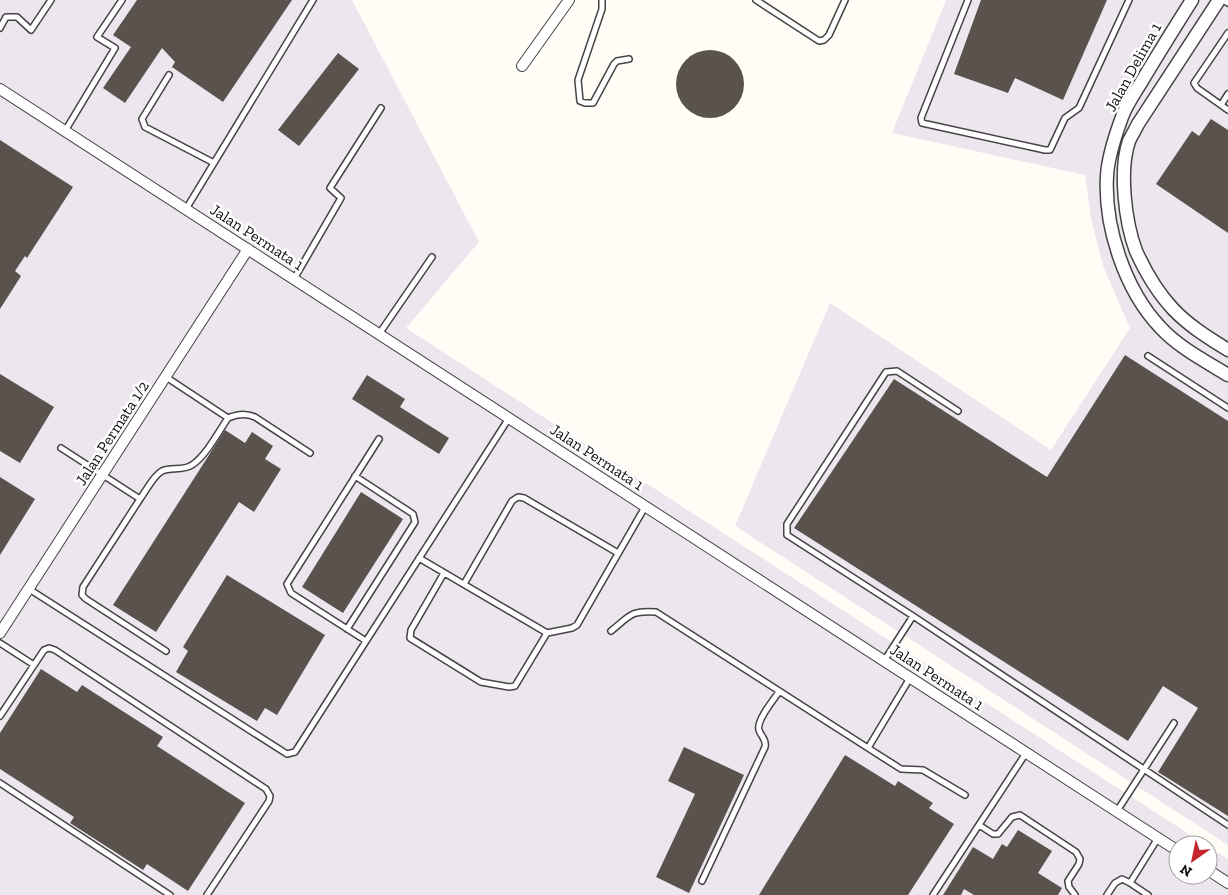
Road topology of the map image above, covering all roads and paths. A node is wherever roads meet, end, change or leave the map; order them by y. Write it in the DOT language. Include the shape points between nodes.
graph roads {
  1 [pos="51,0"];
  2 [pos="122,0"];
  3 [pos="313,0"];
  4 [pos="569,0"];
  5 [pos="602,0"];
  6 [pos="756,0"];
  7 [pos="846,0"];
  8 [pos="968,0"];
  9 [pos="1129,0"];
  10 [pos="1192,0"];
  11 [pos="1221,0"];
  12 [pos="1228,3"];
  13 [pos="0,28"];
  14 [pos="1228,33"];
  15 [pos="1167,38"];
  16 [pos="1187,50"];
  17 [pos="629,58"];
  18 [pos="522,66"];
  19 [pos="169,75"];
  20 [pos="0,89"];
  21 [pos="1228,94"];
  22 [pos="1221,105"];
  23 [pos="380,108"];
  24 [pos="1228,110"];
  25 [pos="65,130"];
  26 [pos="214,163"];
  27 [pos="186,209"];
  28 [pos="248,249"];
  29 [pos="432,257"];
  30 [pos="294,279"];
  31 [pos="379,334"];
  32 [pos="1227,346"];
  33 [pos="1148,356"];
  34 [pos="1228,376"];
  35 [pos="166,377"];
  36 [pos="1228,408"];
  37 [pos="958,411"];
  38 [pos="228,418"];
  39 [pos="509,418"];
  40 [pos="379,439"];
  41 [pos="62,448"];
  42 [pos="310,453"];
  43 [pos="102,474"];
  44 [pos="355,476"];
  45 [pos="140,499"];
  46 [pos="645,506"];
  47 [pos="618,553"];
  48 [pos="419,558"];
  49 [pos="444,573"];
  50 [pos="464,584"];
  51 [pos="28,589"];
  52 [pos="913,616"];
  53 [pos="347,630"];
  54 [pos="611,631"];
  55 [pos="548,632"];
  56 [pos="0,633"];
  57 [pos="0,642"];
  58 [pos="366,642"];
  59 [pos="166,651"];
  60 [pos="884,660"];
  61 [pos="34,665"];
  62 [pos="910,678"];
  63 [pos="779,692"];
  64 [pos="0,716"];
  65 [pos="1174,723"];
  66 [pos="868,748"];
  67 [pos="1027,753"];
  68 [pos="1144,770"];
  69 [pos="0,782"];
  70 [pos="965,796"];
  71 [pos="1117,811"];
  72 [pos="979,825"];
  73 [pos="1228,825"];
  74 [pos="1158,838"];
  75 [pos="1168,844"];
  76 [pos="702,881"];
  77 [pos="1130,883"];
  78 [pos="170,895"];
  79 [pos="207,895"];
  80 [pos="933,895"];
  81 [pos="1075,895"];
  82 [pos="1107,895"];
  83 [pos="1148,895"];
  1 -- 13 [label="lane" via="31,30 17,17 6,17"];
  2 -- 25 [label="lane" via="97,38 115,48"];
  3 -- 26 [label="lane"];
  4 -- 18 [label="street"];
  5 -- 17 [label="lane" via="602,9 578,80 580,101 593,102 614,64"];
  6 -- 7 [label="lane" via="819,41 829,35"];
  8 -- 9 [label="lane" via="921,118 922,123 1050,150 1064,118 1079,108"];
  10 -- 15 [label="street, Jalan Delima 1"];
  11 -- 12 [label="lane"];
  11 -- 16 [label="street, Jalan Delima 1"];
  14 -- 22 [label="lane" via="1194,83 1196,88"];
  15 -- 16 [label="street"];
  15 -- 34 [label="street, Jalan Delima 1" via="1122,116 1107,175 1107,210 1117,252 1143,307 1160,328"];
  16 -- 32 [label="street, Jalan Delima 1" via="1129,142 1124,167 1125,194 1136,250 1148,275 1172,308 1198,331"];
  19 -- 26 [label="lane" via="142,119 145,127"];
  20 -- 25 [label="street, Jalan Permata 1"];
  21 -- 22 [label="lane"];
  22 -- 24 [label="lane"];
  23 -- 30 [label="lane" via="330,188 342,198"];
  25 -- 27 [label="street, Jalan Permata 1"];
  26 -- 27 [label="lane"];
  27 -- 28 [label="street, Jalan Permata 1"];
  28 -- 30 [label="street, Jalan Permata 1"];
  28 -- 35 [label="street, Jalan Permata 1/2"];
  29 -- 31 [label="lane"];
  30 -- 31 [label="street, Jalan Permata 1"];
  31 -- 39 [label="street, Jalan Permata 1"];
  33 -- 36 [label="lane"];
  35 -- 38 [label="lane"];
  35 -- 43 [label="street, Jalan Permata 1/2"];
  37 -- 52 [label="lane" via="896,371 886,372 787,524 787,535"];
  38 -- 42 [label="lane" via="249,414"];
  38 -- 45 [label="lane" via="192,465 163,470"];
  39 -- 46 [label="street, Jalan Permata 1"];
  39 -- 48 [label="lane"];
  40 -- 44 [label="lane"];
  41 -- 43 [label="lane"];
  43 -- 45 [label="lane"];
  43 -- 51 [label="street, Jalan Permata 1/2"];
  44 -- 53 [label="lane" via="413,514 415,522"];
  44 -- 53 [label="lane" via="287,584 290,594"];
  45 -- 59 [label="lane" via="83,587 82,595"];
  46 -- 47 [label="lane"];
  46 -- 60 [label="street, Jalan Permata 1"];
  47 -- 50 [label="lane" via="518,497"];
  47 -- 55 [label="lane" via="577,625"];
  48 -- 49 [label="lane"];
  48 -- 58 [label="lane"];
  49 -- 50 [label="lane"];
  49 -- 55 [label="lane" via="411,630 410,638 481,682 515,686"];
  50 -- 55 [label="lane"];
  51 -- 56 [label="street, Jalan Permata 1/2"];
  51 -- 58 [label="lane" via="287,754 295,752"];
  52 -- 60 [label="lane"];
  52 -- 68 [label="lane"];
  53 -- 58 [label="lane"];
  54 -- 63 [label="lane" via="634,613 656,612"];
  57 -- 61 [label="lane"];
  60 -- 62 [label="street, Jalan Permata 1"];
  61 -- 64 [label="lane"];
  61 -- 79 [label="lane" via="44,650 54,650 266,789 270,796 268,801"];
  62 -- 66 [label="lane"];
  62 -- 67 [label="street, Jalan Permata 1"];
  63 -- 66 [label="lane"];
  63 -- 76 [label="lane" via="758,723 766,748"];
  65 -- 68 [label="lane"];
  66 -- 70 [label="lane" via="901,769 923,770"];
  67 -- 71 [label="street, Jalan Permata 1"];
  67 -- 72 [label="lane"];
  68 -- 71 [label="lane"];
  68 -- 73 [label="lane"];
  69 -- 78 [label="lane"];
  71 -- 74 [label="street, Jalan Permata 1"];
  72 -- 80 [label="lane"];
  72 -- 81 [label="lane" via="998,834 1012,817 1020,815 1076,852 1079,864 1068,881"];
  74 -- 75 [label="street, Jalan Permata 1"];
  74 -- 77 [label="lane"];
  77 -- 82 [label="lane" via="1122,880 1115,883"];
  77 -- 83 [label="lane"];
}
